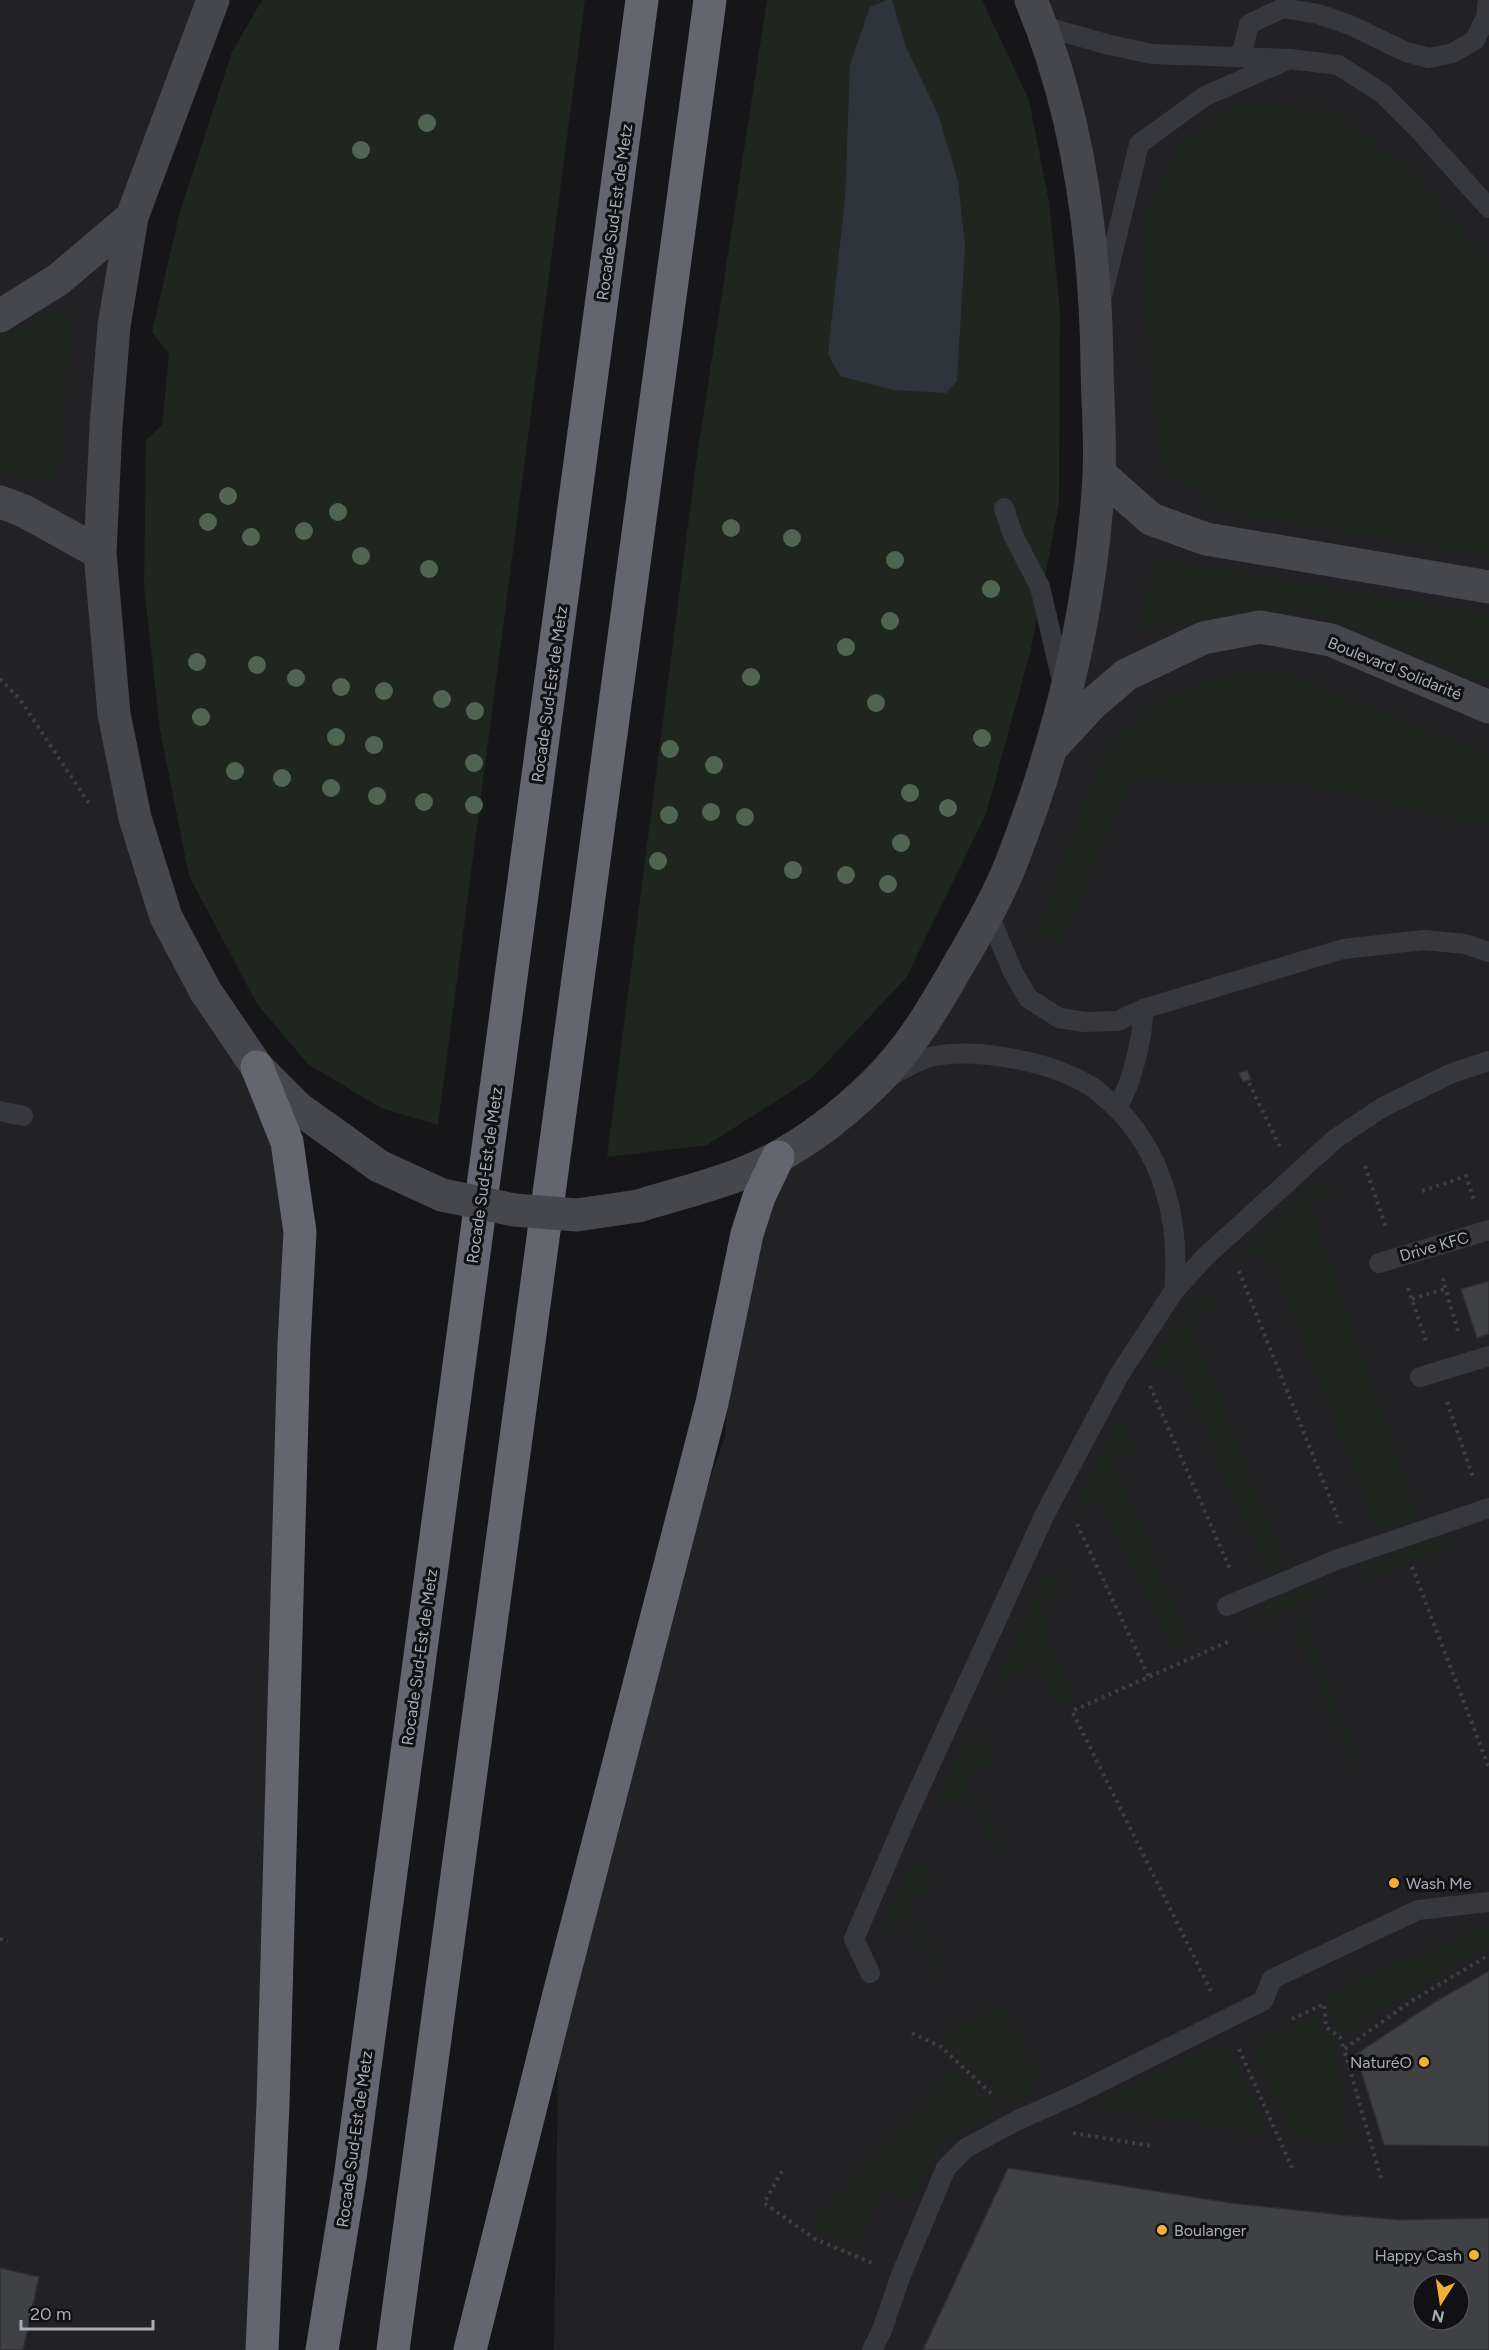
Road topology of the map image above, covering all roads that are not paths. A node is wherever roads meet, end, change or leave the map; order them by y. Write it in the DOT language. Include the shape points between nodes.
graph roads {
  1 [pos="213,0"];
  2 [pos="642,0"];
  3 [pos="710,0"];
  4 [pos="1488,0"];
  5 [pos="1036,13"];
  6 [pos="1240,57"];
  7 [pos="1290,59"];
  8 [pos="1489,208"];
  9 [pos="132,217"];
  10 [pos="0,316"];
  11 [pos="1096,319"];
  12 [pos="1099,473"];
  13 [pos="0,502"];
  14 [pos="1004,508"];
  15 [pos="100,553"];
  16 [pos="1489,587"];
  17 [pos="1065,694"];
  18 [pos="1489,706"];
  19 [pos="1052,747"];
  20 [pos="988,913"];
  21 [pos="1489,952"];
  22 [pos="1143,1009"];
  23 [pos="1489,1061"];
  24 [pos="257,1067"];
  25 [pos="875,1083"];
  26 [pos="1116,1108"];
  27 [pos="0,1111"];
  28 [pos="23,1116"];
  29 [pos="777,1157"];
  30 [pos="1486,1231"];
  31 [pos="1379,1263"];
  32 [pos="1174,1291"];
  33 [pos="1485,1357"];
  34 [pos="1419,1377"];
  35 [pos="1489,1508"];
  36 [pos="1235,1602"];
  37 [pos="1489,1902"];
  38 [pos="870,1972"];
  39 [pos="262,2350"];
  40 [pos="322,2350"];
  41 [pos="393,2350"];
  42 [pos="470,2350"];
  43 [pos="872,2350"];
  1 -- 9 [label="main road"];
  2 -- 40 [label="highway, Rocade Sud-Est de Metz" via="350,2178"];
  3 -- 41 [label="highway"];
  4 -- 6 [label="lane" via="1486,17 1475,40 1453,53 1429,58 1406,52 1350,25 1283,8 1249,24"];
  5 -- 6 [label="lane" via="1152,54"];
  5 -- 11 [label="main road" via="1062,86 1074,146 1090,232"];
  6 -- 7 [label="lane"];
  7 -- 8 [label="lane" via="1338,65 1382,93"];
  7 -- 11 [label="lane" via="1205,96 1139,144"];
  9 -- 10 [label="main road" via="59,279"];
  9 -- 15 [label="main road" via="114,326"];
  11 -- 12 [label="main road"];
  12 -- 16 [label="main road" via="1151,519 1206,538"];
  12 -- 17 [label="main road" via="1083,616"];
  13 -- 15 [label="main road"];
  14 -- 17 [label="lane" via="1013,535 1040,586"];
  15 -- 24 [label="main road" via="114,714 135,818 166,917 206,992"];
  17 -- 19 [label="main road"];
  18 -- 19 [label="main road, Boulevard Solidarité" via="1331,640 1260,627 1203,638 1126,675"];
  19 -- 20 [label="main road" via="1011,863"];
  20 -- 22 [label="lane" via="1028,998 1059,1018 1118,1021"];
  20 -- 25 [label="main road" via="920,1031"];
  21 -- 22 [label="lane" via="1465,944 1424,940 1343,949"];
  22 -- 26 [label="lane" via="1144,1024 1124,1098"];
  23 -- 32 [label="lane" via="1452,1073 1383,1107 1335,1138 1206,1256"];
  24 -- 29 [label="main road, bridge" via="298,1108 379,1167 442,1195 514,1210 577,1215 638,1206 745,1173"];
  24 -- 39 [label="highway" via="287,1142 300,1232"];
  25 -- 26 [label="lane" via="932,1057 974,1053 1043,1064 1092,1087"];
  25 -- 29 [label="main road" via="818,1130"];
  26 -- 32 [label="lane" via="1135,1128 1158,1169 1168,1199 1177,1262"];
  27 -- 28 [label="lane"];
  29 -- 42 [label="highway" via="747,1234 712,1403"];
  30 -- 31 [label="lane, Drive KFC"];
  32 -- 38 [label="lane" via="1119,1375 1045,1514 909,1811 854,1939"];
  33 -- 34 [label="lane"];
  35 -- 36 [label="lane" via="1353,1554"];
  37 -- 43 [label="lane" via="1418,1910 1370,1932 1272,1979 1263,2001 966,2148 946,2168"];
}
